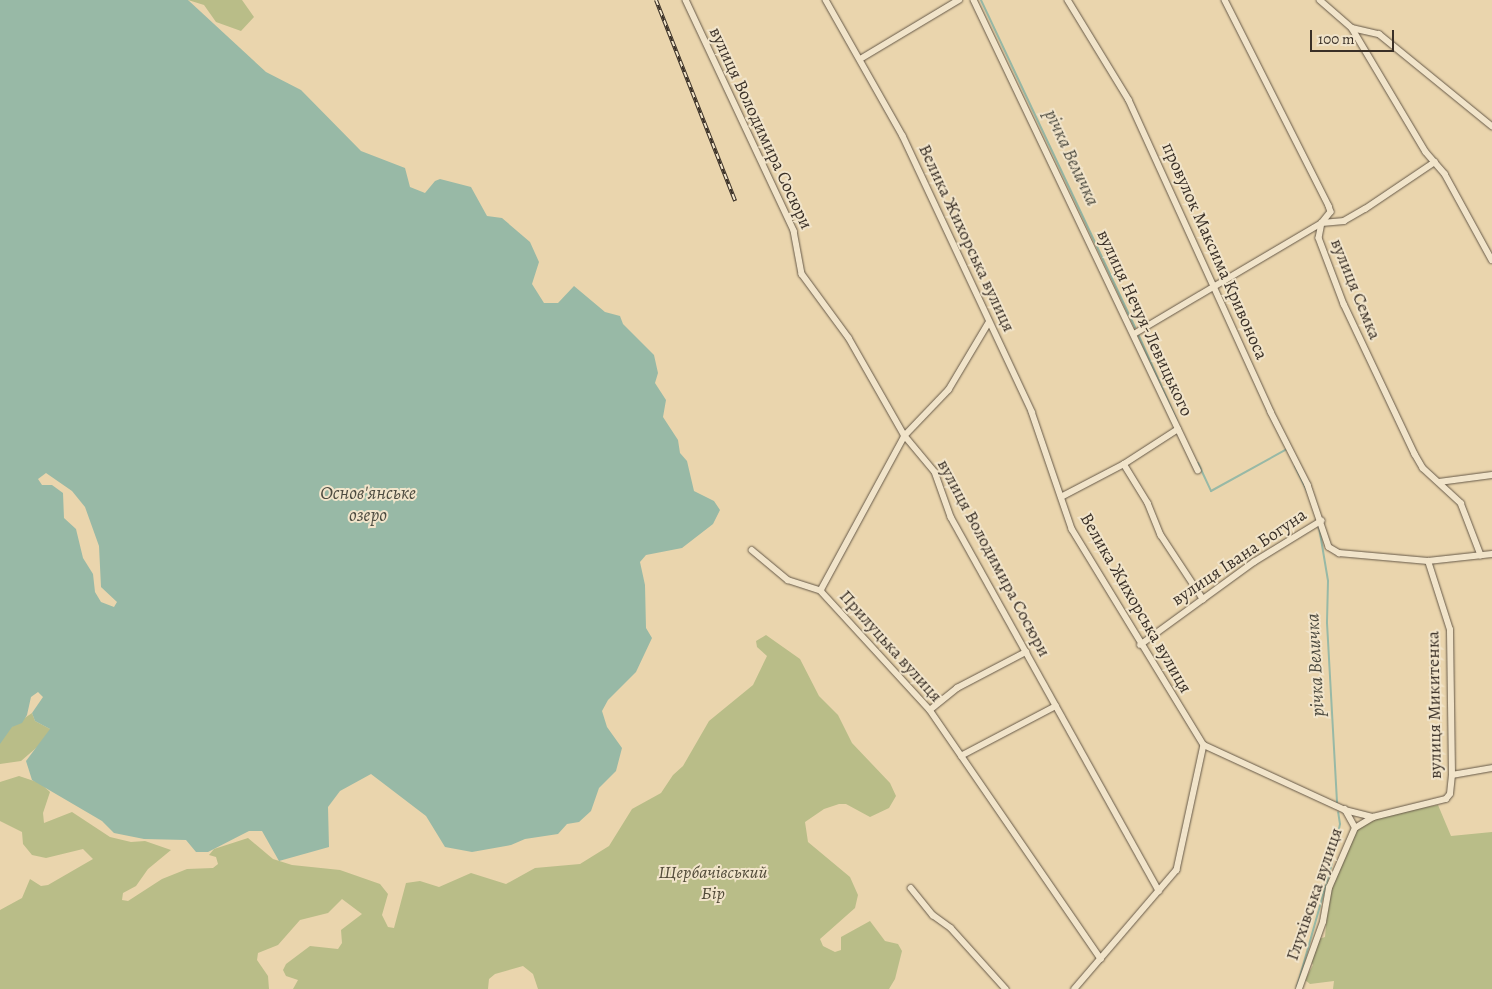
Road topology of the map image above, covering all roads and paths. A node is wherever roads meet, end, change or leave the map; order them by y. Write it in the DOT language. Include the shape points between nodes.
graph roads {
  1 [pos="686,0"];
  2 [pos="826,0"];
  3 [pos="959,0"];
  4 [pos="974,0"];
  5 [pos="1068,0"];
  6 [pos="1225,0"];
  7 [pos="1320,0"];
  8 [pos="1352,28"];
  9 [pos="862,58"];
  10 [pos="1492,126"];
  11 [pos="1436,162"];
  12 [pos="1322,222"];
  13 [pos="1492,260"];
  14 [pos="1216,287"];
  15 [pos="989,323"];
  16 [pos="1134,334"];
  17 [pos="1178,429"];
  18 [pos="905,436"];
  19 [pos="1124,464"];
  20 [pos="1198,470"];
  21 [pos="1492,475"];
  22 [pos="1440,482"];
  23 [pos="1061,497"];
  24 [pos="1321,520"];
  25 [pos="752,550"];
  26 [pos="1492,554"];
  27 [pos="1481,555"];
  28 [pos="1428,561"];
  29 [pos="821,590"];
  30 [pos="1203,599"];
  31 [pos="1140,645"];
  32 [pos="1026,652"];
  33 [pos="1056,706"];
  34 [pos="930,710"];
  35 [pos="1204,745"];
  36 [pos="961,756"];
  37 [pos="1492,768"];
  38 [pos="1452,775"];
  39 [pos="1344,810"];
  40 [pos="1373,816"];
  41 [pos="1355,828"];
  42 [pos="911,888"];
  43 [pos="1159,891"];
  44 [pos="1101,959"];
  45 [pos="1006,989"];
  46 [pos="1075,989"];
  47 [pos="1299,989"];
  1 -- 18 [label="street, вулиця Володимира Сосюри" via="794,231 802,274 849,338"];
  2 -- 9 [label="street, Велика Жихорська вулиця"];
  3 -- 9 [label="street"];
  4 -- 16 [label="street, вулиця Нечуя-Левицького"];
  5 -- 14 [label="street, провулок Максима Кривоноса" via="1129,100"];
  6 -- 12 [label="street, вулиця Семка" via="1331,212"];
  7 -- 8 [label="street"];
  8 -- 10 [label="street" via="1379,34"];
  8 -- 11 [label="street" via="1426,152"];
  9 -- 15 [label="street, Велика Жихорська вулиця" via="903,136"];
  11 -- 12 [label="street" via="1344,221"];
  11 -- 13 [label="street"];
  12 -- 14 [label="street"];
  12 -- 22 [label="street, вулиця Семка" via="1318,238 1321,249 1348,312 1415,454 1423,468"];
  14 -- 16 [label="street"];
  14 -- 24 [label="street, провулок Максима Кривоноса" via="1271,412 1308,485"];
  15 -- 18 [label="street, Прилуцька вулиця" via="948,390"];
  15 -- 23 [label="street, Велика Жихорська вулиця" via="1032,412"];
  16 -- 17 [label="street, вулиця Нечуя-Левицького"];
  17 -- 19 [label="street"];
  17 -- 20 [label="street, вулиця Нечуя-Левицького"];
  18 -- 29 [label="street, Прилуцька вулиця"];
  18 -- 32 [label="street, вулиця Володимира Сосюри" via="935,472 951,518"];
  19 -- 23 [label="street"];
  19 -- 30 [label="street" via="1148,503 1161,535"];
  21 -- 22 [label="street"];
  22 -- 27 [label="street, вулиця Семка" via="1461,503"];
  23 -- 31 [label="street, Велика Жихорська вулиця" via="1072,529"];
  24 -- 28 [label="street, вулиця Івана Богуна" via="1329,547 1339,553"];
  24 -- 30 [label="street, вулиця Івана Богуна"];
  25 -- 29 [label="street" via="788,580"];
  26 -- 27 [label="street, вулиця Івана Богуна"];
  27 -- 28 [label="street, вулиця Івана Богуна"];
  28 -- 38 [label="street, вулиця Микитенка" via="1450,630"];
  29 -- 34 [label="street, Прилуцька вулиця"];
  30 -- 31 [label="street, вулиця Івана Богуна"];
  31 -- 35 [label="street, Велика Жихорська вулиця"];
  32 -- 33 [label="street, вулиця Володимира Сосюри"];
  32 -- 34 [label="street" via="957,688"];
  33 -- 36 [label="street"];
  33 -- 43 [label="street, вулиця Володимира Сосюри"];
  34 -- 36 [label="street, Прилуцька вулиця"];
  35 -- 39 [label="street, вулиця Микитенка"];
  35 -- 43 [label="street" via="1177,870"];
  36 -- 44 [label="street, Прилуцька вулиця"];
  37 -- 38 [label="street"];
  38 -- 40 [label="street, вулиця Микитенка" via="1450,794 1438,803 1403,807"];
  39 -- 40 [label="street, вулиця Микитенка"];
  39 -- 41 [label="street, Глухівська вулиця"];
  40 -- 41 [label="street"];
  41 -- 47 [label="street, Глухівська вулиця" via="1329,888 1323,922"];
  42 -- 45 [label="street"];
  43 -- 44 [label="street"];
  44 -- 46 [label="street"];
}
